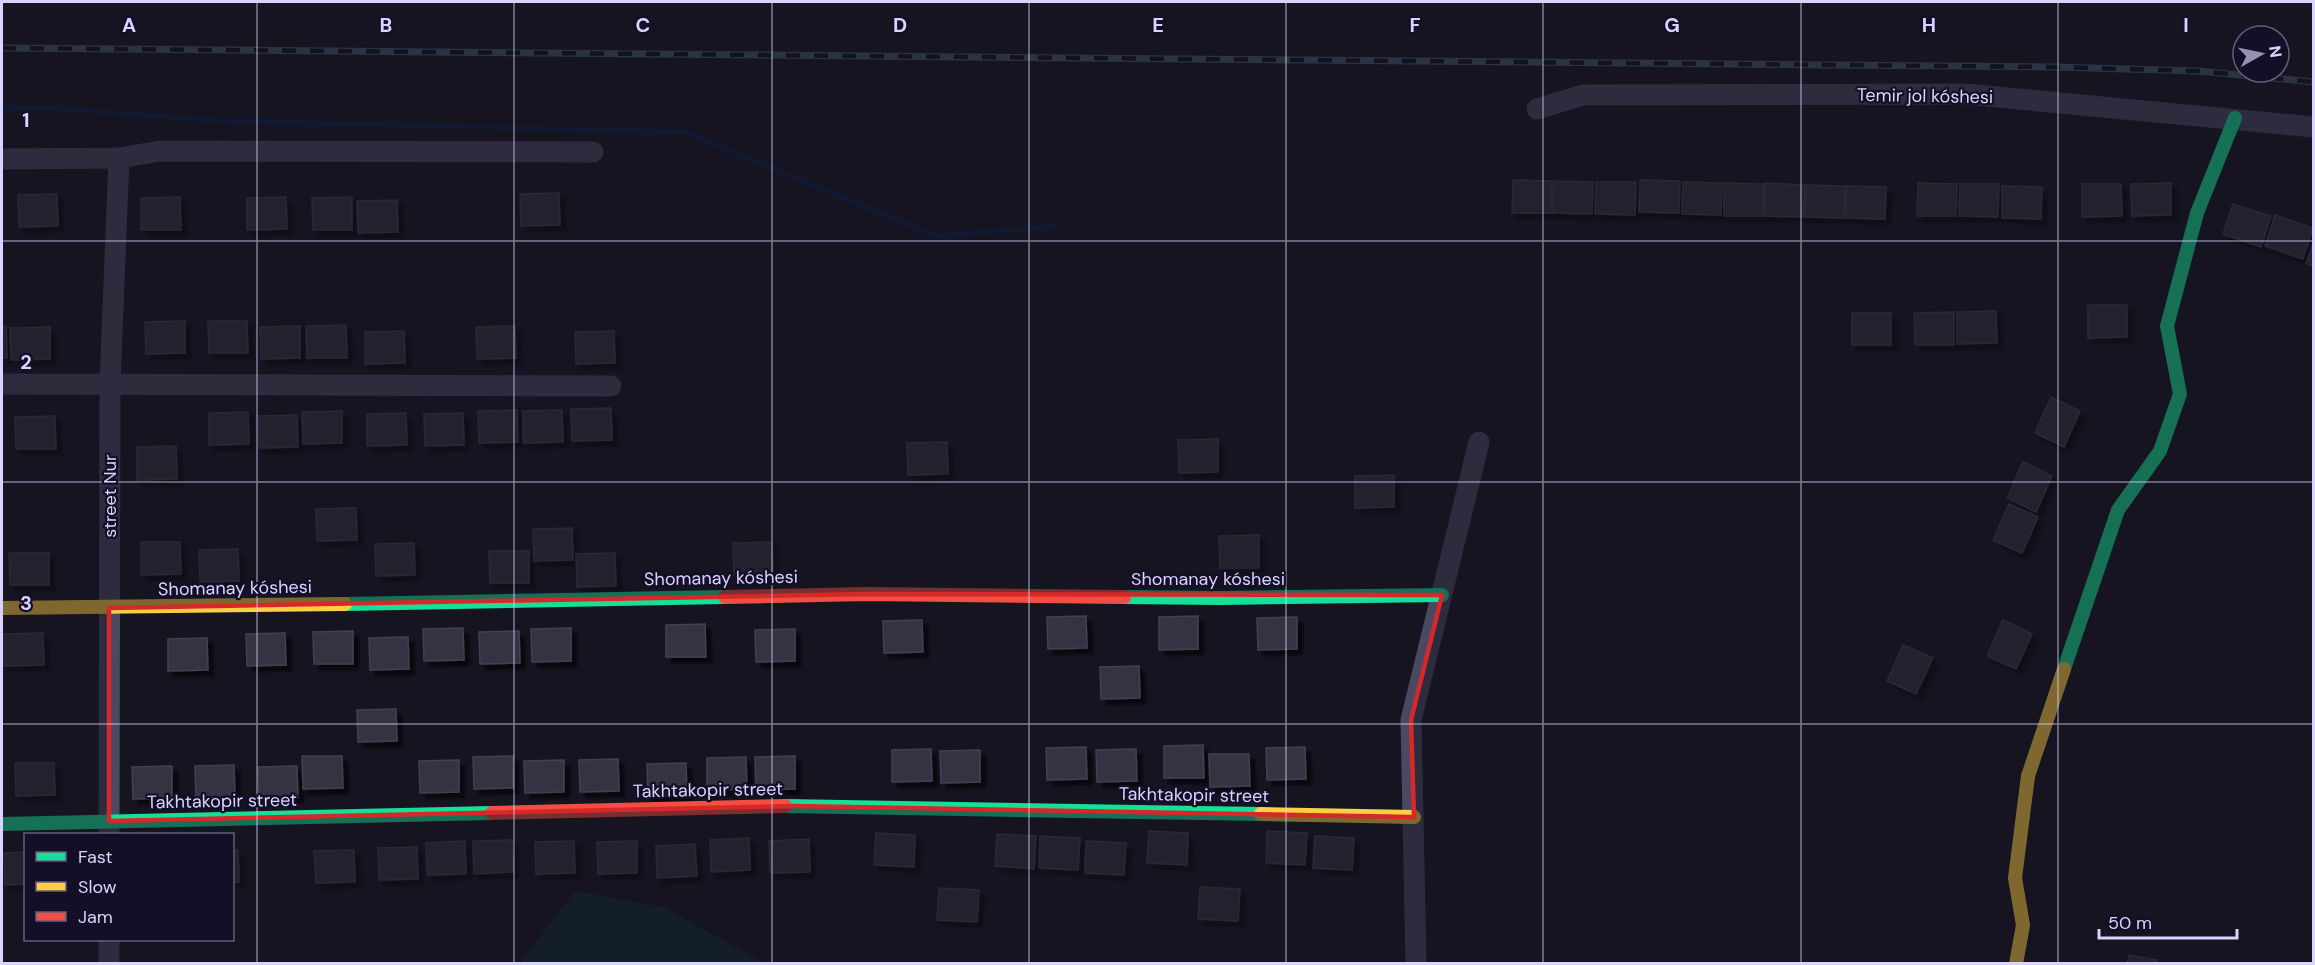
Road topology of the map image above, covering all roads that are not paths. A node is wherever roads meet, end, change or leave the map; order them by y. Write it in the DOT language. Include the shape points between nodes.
graph roads {
  1 [pos="1537,109"];
  2 [pos="2235,118"];
  3 [pos="2313,127"];
  4 [pos="592,152"];
  5 [pos="119,158"];
  6 [pos="2,159"];
  7 [pos="110,383"];
  8 [pos="2,384"];
  9 [pos="611,386"];
  10 [pos="1479,442"];
  11 [pos="1442,595"];
  12 [pos="2,608"];
  13 [pos="109,608"];
  14 [pos="1414,817"];
  15 [pos="2,824"];
  16 [pos="109,828"];
  17 [pos="109,941"];
  18 [pos="110,963"];
  19 [pos="1416,963"];
  20 [pos="2016,963"];
  1 -- 2 [label="street, Temir jol kóshesi" via="1584,95 1965,94"];
  2 -- 3 [label="street, Temir jol kóshesi"];
  2 -- 20 [label="street" via="2197,213 2167,326 2180,394 2160,451 2118,510 2028,777 2015,878 2023,925"];
  4 -- 5 [label="street" via="160,151"];
  5 -- 6 [label="street"];
  5 -- 7 [label="street, street Nur"];
  7 -- 8 [label="street"];
  7 -- 9 [label="street"];
  7 -- 13 [label="street, street Nur"];
  10 -- 11 [label="street"];
  11 -- 13 [label="street, Shomanay kóshesi" via="1220,598 867,594"];
  11 -- 14 [label="street" via="1411,720"];
  12 -- 13 [label="street, Shomanay kóshesi"];
  13 -- 16 [label="street, street Nur"];
  14 -- 16 [label="street, Takhtakopir street" via="795,806"];
  14 -- 19 [label="street"];
  15 -- 16 [label="street, Takhtakopir street"];
  17 -- 18 [label="street"];
}
